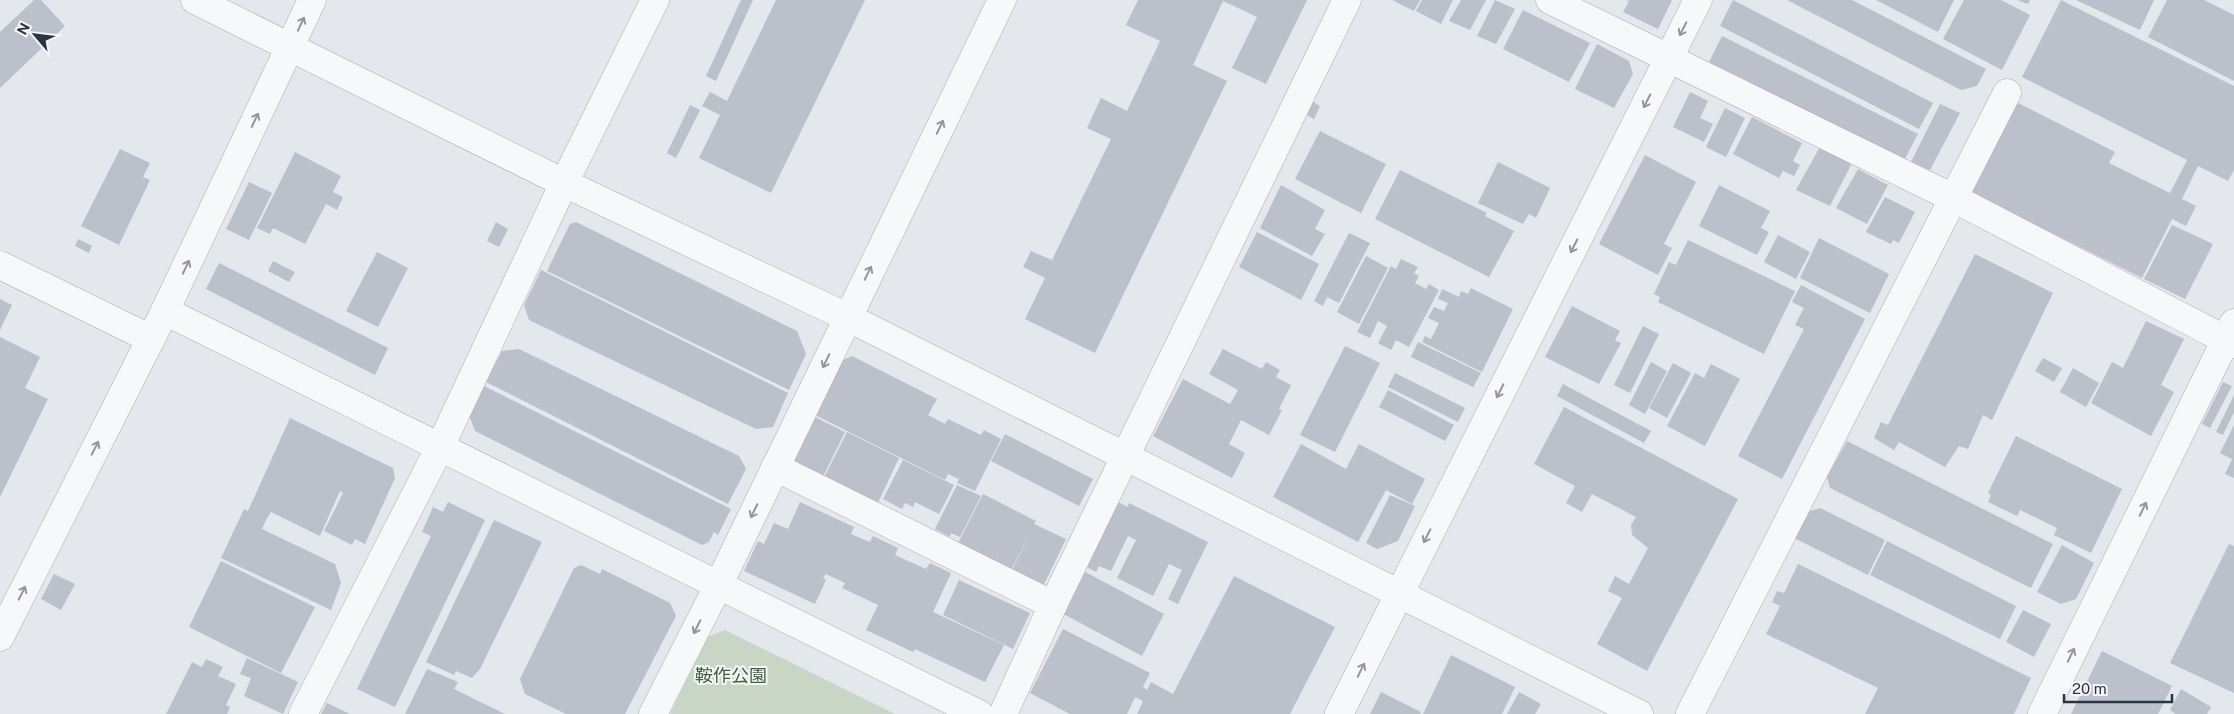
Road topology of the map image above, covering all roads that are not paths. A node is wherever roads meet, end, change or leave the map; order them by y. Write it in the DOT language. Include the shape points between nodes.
graph roads {
  1 [pos="195,0"];
  2 [pos="312,0"];
  3 [pos="655,0"];
  4 [pos="1002,0"];
  5 [pos="1347,0"];
  6 [pos="1550,0"];
  7 [pos="1698,0"];
  8 [pos="289,48"];
  9 [pos="1669,57"];
  10 [pos="2008,93"];
  11 [pos="564,183"];
  12 [pos="1955,199"];
  13 [pos="0,265"];
  14 [pos="165,311"];
  15 [pos="847,317"];
  16 [pos="2231,335"];
  17 [pos="151,339"];
  18 [pos="440,447"];
  19 [pos="1125,458"];
  20 [pos="775,467"];
  21 [pos="719,584"];
  22 [pos="1398,594"];
  23 [pos="1053,605"];
  24 [pos="0,637"];
  25 [pos="303,714"];
  26 [pos="653,714"];
  27 [pos="979,714"];
  28 [pos="1003,714"];
  29 [pos="1339,714"];
  30 [pos="1639,714"];
  31 [pos="1690,714"];
  32 [pos="2042,714"];
  1 -- 8 [label="street"];
  8 -- 2 [label="street, one-way"];
  3 -- 11 [label="street"];
  15 -- 4 [label="street, one-way"];
  5 -- 19 [label="street"];
  6 -- 9 [label="street"];
  7 -- 9 [label="street, one-way"];
  8 -- 11 [label="street"];
  14 -- 8 [label="street, one-way"];
  9 -- 12 [label="street"];
  9 -- 22 [label="street, one-way"];
  10 -- 12 [label="street"];
  11 -- 15 [label="street"];
  11 -- 18 [label="street"];
  12 -- 16 [label="street"];
  12 -- 31 [label="street"];
  13 -- 17 [label="street"];
  14 -- 17 [label="street"];
  14 -- 18 [label="street"];
  15 -- 19 [label="street"];
  15 -- 20 [label="street, one-way"];
  32 -- 16 [label="street, one-way"];
  24 -- 17 [label="street, one-way"];
  18 -- 21 [label="street"];
  18 -- 25 [label="street"];
  19 -- 22 [label="street"];
  19 -- 23 [label="street"];
  20 -- 21 [label="street, one-way"];
  20 -- 23 [label="street"];
  21 -- 26 [label="street, one-way"];
  21 -- 27 [label="street"];
  29 -- 22 [label="street, one-way"];
  22 -- 30 [label="street"];
  23 -- 28 [label="street"];
}
